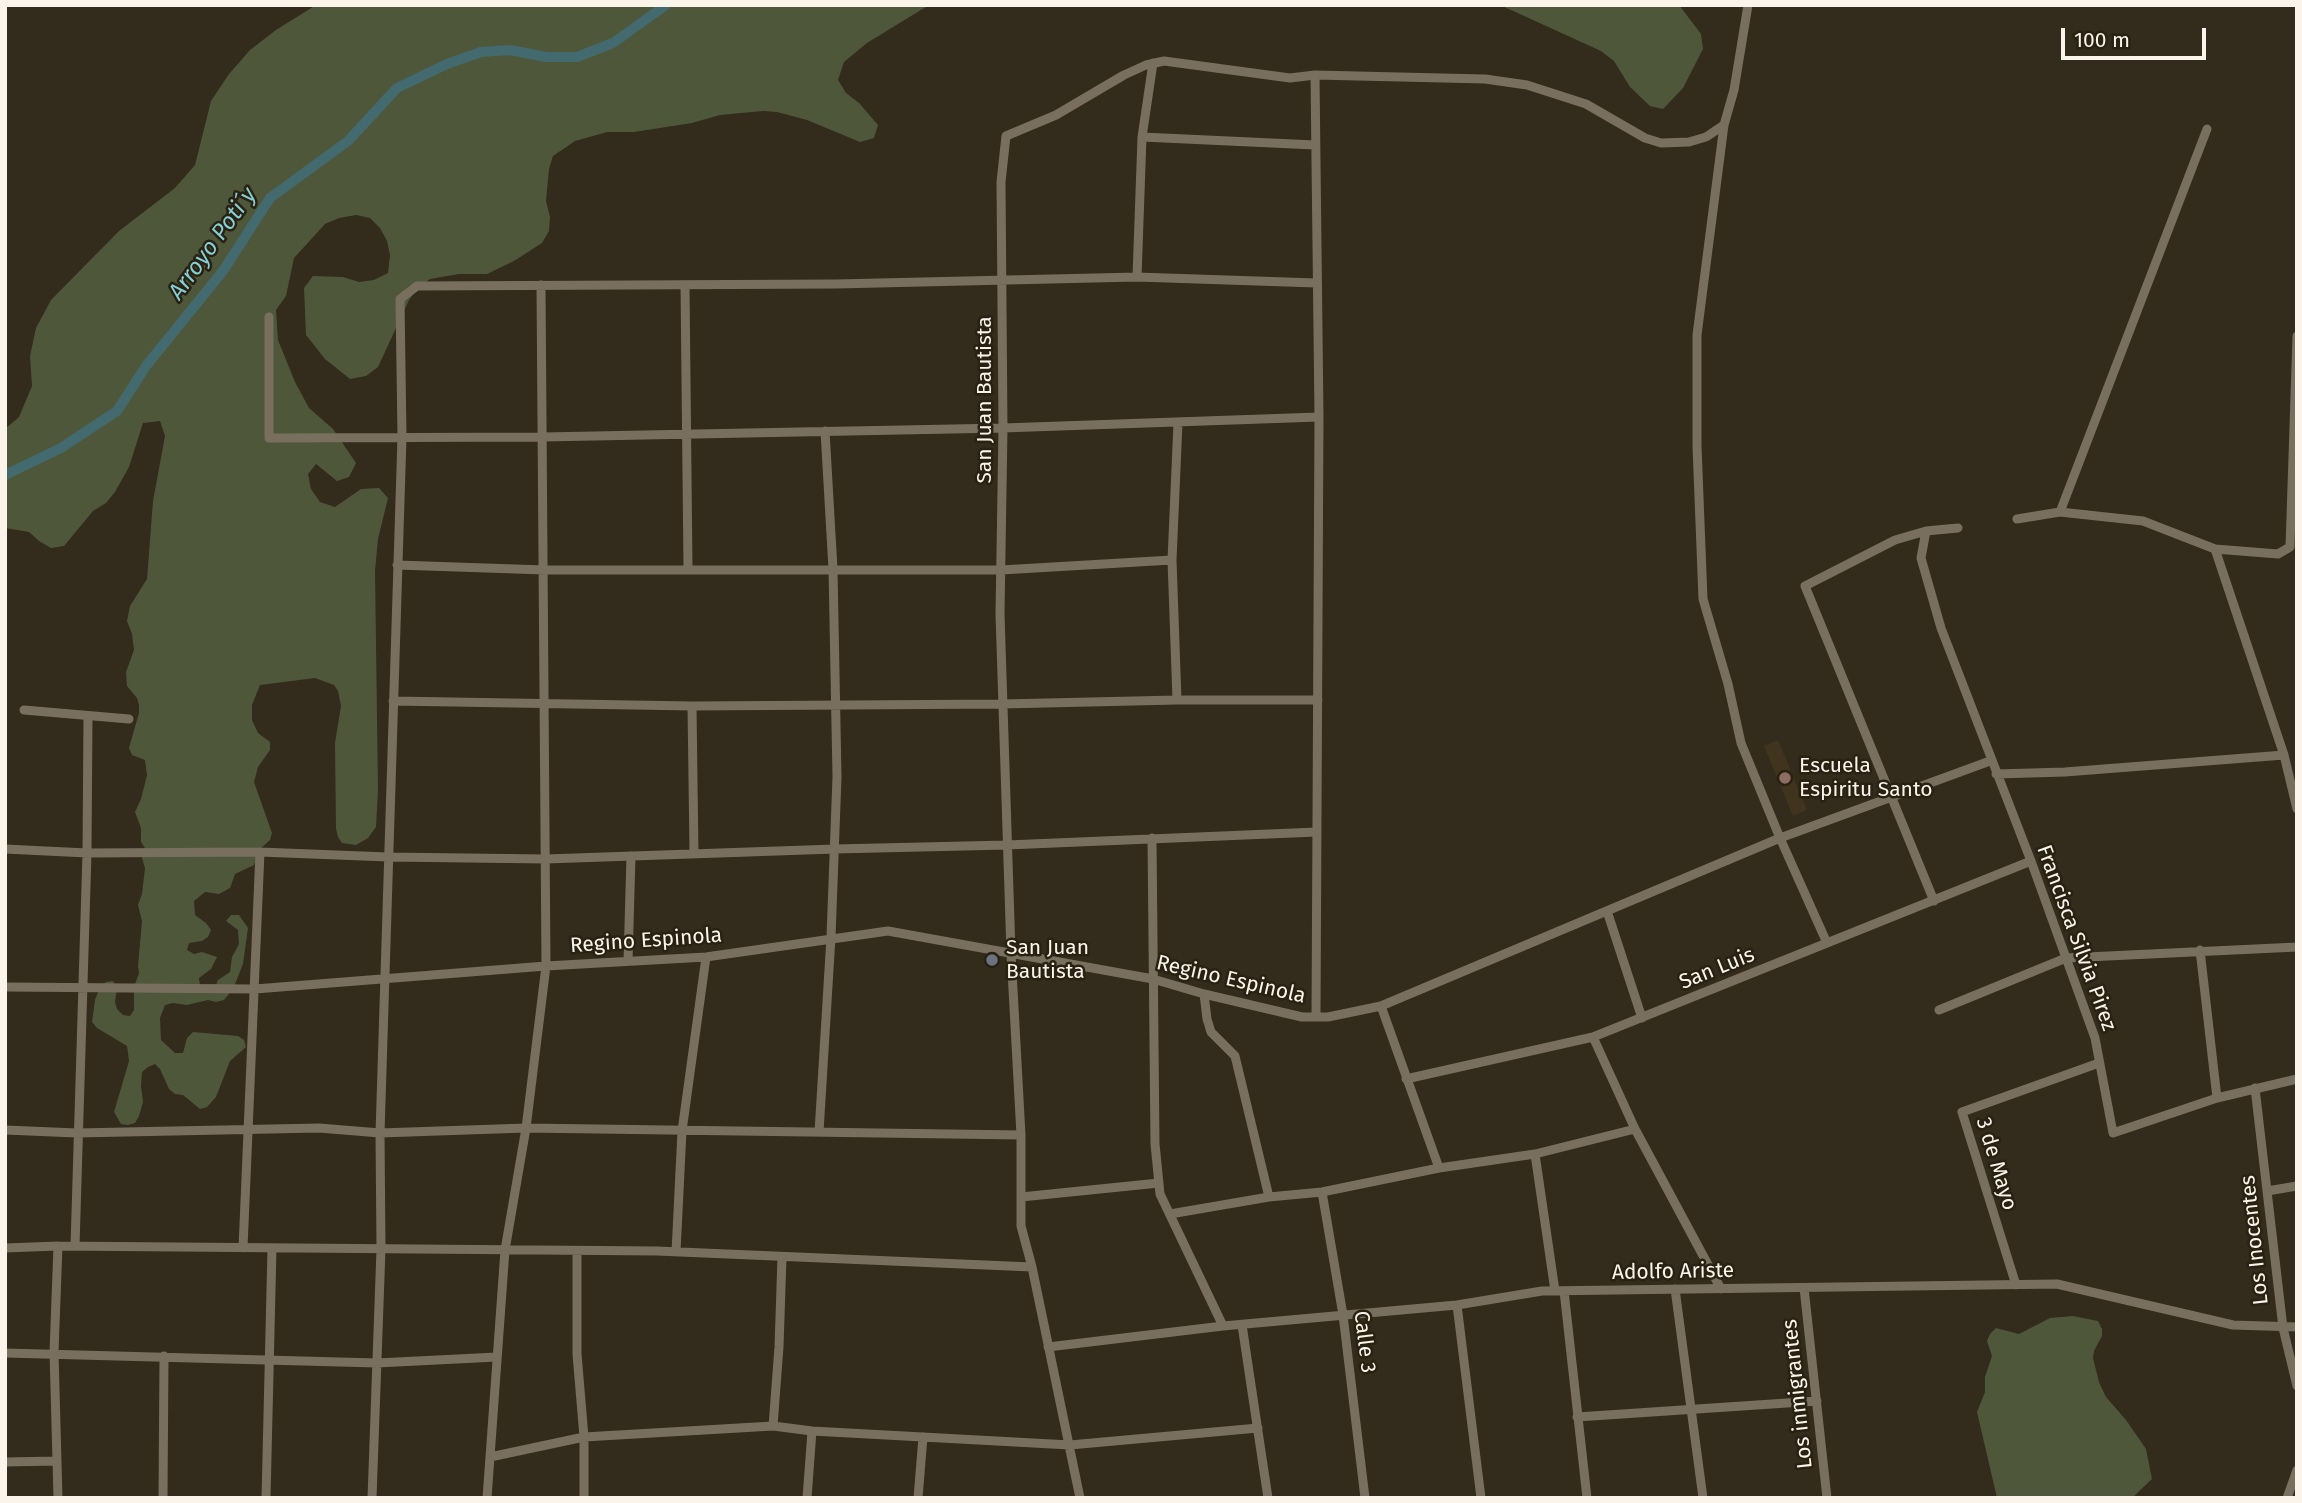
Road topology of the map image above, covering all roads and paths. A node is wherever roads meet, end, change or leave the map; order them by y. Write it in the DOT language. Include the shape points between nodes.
graph roads {
  1 [pos="1748,5"];
  2 [pos="1153,63"];
  3 [pos="1315,75"];
  4 [pos="1724,125"];
  5 [pos="2207,129"];
  6 [pos="1142,137"];
  7 [pos="1315,145"];
  8 [pos="1137,277"];
  9 [pos="1003,279"];
  10 [pos="1316,283"];
  11 [pos="541,285"];
  12 [pos="685,285"];
  13 [pos="269,317"];
  14 [pos="2297,336"];
  15 [pos="1319,417"];
  16 [pos="1178,423"];
  17 [pos="1003,428"];
  18 [pos="825,431"];
  19 [pos="687,434"];
  20 [pos="402,437"];
  21 [pos="543,437"];
  22 [pos="2060,512"];
  23 [pos="2017,519"];
  24 [pos="1958,527"];
  25 [pos="1926,531"];
  26 [pos="2215,549"];
  27 [pos="1172,560"];
  28 [pos="397,565"];
  29 [pos="688,569"];
  30 [pos="833,569"];
  31 [pos="545,570"];
  32 [pos="1001,570"];
  33 [pos="1177,700"];
  34 [pos="1318,700"];
  35 [pos="393,701"];
  36 [pos="545,704"];
  37 [pos="836,704"];
  38 [pos="1002,704"];
  39 [pos="692,706"];
  40 [pos="24,710"];
  41 [pos="88,716"];
  42 [pos="129,719"];
  43 [pos="2284,755"];
  44 [pos="1990,761"];
  45 [pos="1996,774"];
  46 [pos="1892,797"];
  47 [pos="2297,809"];
  48 [pos="1318,832"];
  49 [pos="1152,838"];
  50 [pos="1780,838"];
  51 [pos="1007,845"];
  52 [pos="5,849"];
  53 [pos="835,849"];
  54 [pos="260,852"];
  55 [pos="88,853"];
  56 [pos="694,854"];
  57 [pos="631,856"];
  58 [pos="388,857"];
  59 [pos="546,859"];
  60 [pos="2031,861"];
  61 [pos="1934,901"];
  62 [pos="1607,911"];
  63 [pos="831,937"];
  64 [pos="1827,943"];
  65 [pos="2297,947"];
  66 [pos="2200,950"];
  67 [pos="1011,953"];
  68 [pos="705,957"];
  69 [pos="2066,958"];
  70 [pos="628,961"];
  71 [pos="546,965"];
  72 [pos="385,978"];
  73 [pos="1153,979"];
  74 [pos="5,987"];
  75 [pos="83,988"];
  76 [pos="255,989"];
  77 [pos="1204,994"];
  78 [pos="1381,1006"];
  79 [pos="1939,1010"];
  80 [pos="1316,1017"];
  81 [pos="1642,1018"];
  82 [pos="1593,1037"];
  83 [pos="2099,1063"];
  84 [pos="1406,1079"];
  85 [pos="2297,1079"];
  86 [pos="2255,1088"];
  87 [pos="2217,1098"];
  88 [pos="526,1128"];
  89 [pos="249,1129"];
  90 [pos="1635,1129"];
  91 [pos="5,1130"];
  92 [pos="682,1131"];
  93 [pos="819,1132"];
  94 [pos="77,1133"];
  95 [pos="380,1133"];
  96 [pos="1021,1135"];
  97 [pos="1535,1154"];
  98 [pos="1439,1168"];
  99 [pos="1159,1183"];
  100 [pos="2297,1186"];
  101 [pos="2267,1191"];
  102 [pos="1322,1192"];
  103 [pos="1021,1197"];
  104 [pos="1269,1197"];
  105 [pos="1170,1214"];
  106 [pos="58,1246"];
  107 [pos="75,1246"];
  108 [pos="5,1248"];
  109 [pos="243,1248"];
  110 [pos="272,1248"];
  111 [pos="381,1249"];
  112 [pos="506,1250"];
  113 [pos="578,1251"];
  114 [pos="676,1252"];
  115 [pos="782,1256"];
  116 [pos="1032,1267"];
  117 [pos="2016,1285"];
  118 [pos="1804,1287"];
  119 [pos="1675,1289"];
  120 [pos="1721,1289"];
  121 [pos="1560,1291"];
  122 [pos="1457,1305"];
  123 [pos="1343,1315"];
  124 [pos="1242,1325"];
  125 [pos="1223,1326"];
  126 [pos="2297,1327"];
  127 [pos="2283,1328"];
  128 [pos="1048,1347"];
  129 [pos="54,1352"];
  130 [pos="5,1353"];
  131 [pos="164,1356"];
  132 [pos="497,1357"];
  133 [pos="269,1360"];
  134 [pos="377,1363"];
  135 [pos="2297,1386"];
  136 [pos="1817,1401"];
  137 [pos="1692,1410"];
  138 [pos="1577,1417"];
  139 [pos="773,1426"];
  140 [pos="1258,1428"];
  141 [pos="812,1431"];
  142 [pos="584,1437"];
  143 [pos="923,1437"];
  144 [pos="1070,1445"];
  145 [pos="490,1457"];
  146 [pos="57,1461"];
  147 [pos="5,1462"];
  148 [pos="2297,1470"];
  149 [pos="58,1498"];
  150 [pos="163,1498"];
  151 [pos="266,1498"];
  152 [pos="372,1498"];
  153 [pos="487,1498"];
  154 [pos="584,1498"];
  155 [pos="807,1498"];
  156 [pos="919,1498"];
  157 [pos="1080,1498"];
  158 [pos="1268,1498"];
  159 [pos="1365,1498"];
  160 [pos="1481,1498"];
  161 [pos="1587,1498"];
  162 [pos="1703,1498"];
  163 [pos="1827,1498"];
  164 [pos="2287,1498"];
  1 -- 4 [label="street"];
  2 -- 3 [label="street" via="1290,78"];
  2 -- 6 [label="street"];
  2 -- 9 [label="street, San Juan Bautista" via="1006,136 1001,183"];
  3 -- 4 [label="street" via="1485,79 1527,85 1586,104 1661,143 1689,142"];
  3 -- 7 [label="street"];
  4 -- 50 [label="street" via="1697,335 1703,600 1741,743"];
  5 -- 22 [label="street"];
  6 -- 7 [label="street"];
  6 -- 8 [label="street"];
  7 -- 10 [label="street"];
  8 -- 9 [label="street"];
  8 -- 10 [label="street"];
  9 -- 12 [label="street"];
  9 -- 17 [label="street, San Juan Bautista"];
  10 -- 15 [label="street"];
  11 -- 12 [label="street"];
  11 -- 20 [label="street" via="417,286 400,299"];
  11 -- 21 [label="street"];
  12 -- 19 [label="street"];
  13 -- 20 [label="street" via="269,438"];
  14 -- 26 [label="street" via="2290,547 2278,554"];
  15 -- 16 [label="street"];
  15 -- 34 [label="street"];
  16 -- 17 [label="street"];
  16 -- 27 [label="street"];
  17 -- 18 [label="street"];
  17 -- 32 [label="street, San Juan Bautista"];
  18 -- 19 [label="street"];
  18 -- 30 [label="street"];
  19 -- 21 [label="street"];
  19 -- 29 [label="street"];
  20 -- 21 [label="street"];
  20 -- 28 [label="street"];
  21 -- 31 [label="street"];
  22 -- 23 [label="street"];
  22 -- 26 [label="street" via="2143,521"];
  24 -- 25 [label="street"];
  25 -- 44 [label="street, Francisca Silvia Pirez" via="1921,558 1937,616"];
  25 -- 46 [label="street" via="1895,540 1805,586"];
  26 -- 43 [label="street"];
  27 -- 32 [label="street"];
  27 -- 33 [label="street"];
  28 -- 31 [label="street"];
  28 -- 35 [label="street"];
  29 -- 30 [label="street"];
  29 -- 31 [label="street"];
  30 -- 32 [label="street"];
  30 -- 37 [label="street"];
  31 -- 36 [label="street"];
  32 -- 38 [label="street, San Juan Bautista"];
  33 -- 34 [label="street"];
  33 -- 38 [label="street"];
  34 -- 48 [label="street"];
  35 -- 36 [label="street"];
  35 -- 58 [label="street"];
  36 -- 39 [label="street"];
  36 -- 59 [label="street"];
  37 -- 38 [label="street"];
  37 -- 39 [label="street"];
  37 -- 53 [label="street"];
  38 -- 51 [label="street, San Juan Bautista"];
  39 -- 56 [label="street"];
  40 -- 41 [label="street"];
  41 -- 42 [label="street"];
  41 -- 55 [label="street"];
  43 -- 45 [label="street"];
  43 -- 47 [label="street"];
  44 -- 45 [label="street, Francisca Silvia Pirez"];
  44 -- 46 [label="street, Regino Espinola"];
  45 -- 60 [label="street, Francisca Silvia Pirez"];
  46 -- 50 [label="street, Regino Espinola"];
  46 -- 61 [label="street"];
  48 -- 49 [label="street"];
  48 -- 80 [label="street"];
  49 -- 51 [label="street"];
  49 -- 73 [label="street"];
  50 -- 62 [label="street, Regino Espinola"];
  50 -- 64 [label="street"];
  51 -- 53 [label="street"];
  51 -- 67 [label="street, San Juan Bautista"];
  52 -- 55 [label="street"];
  53 -- 56 [label="street"];
  53 -- 63 [label="street"];
  54 -- 55 [label="street"];
  54 -- 58 [label="street"];
  54 -- 76 [label="street"];
  55 -- 75 [label="street"];
  56 -- 57 [label="street"];
  57 -- 59 [label="street"];
  57 -- 70 [label="street"];
  58 -- 59 [label="street"];
  58 -- 72 [label="street"];
  59 -- 71 [label="street"];
  60 -- 61 [label="street, San Luis"];
  60 -- 69 [label="street, Francisca Silvia Pirez"];
  61 -- 64 [label="street, San Luis"];
  62 -- 78 [label="street, Regino Espinola"];
  62 -- 81 [label="street"];
  63 -- 67 [label="street, Regino Espinola" via="888,931"];
  63 -- 68 [label="street, Regino Espinola"];
  63 -- 93 [label="street"];
  64 -- 81 [label="street, San Luis"];
  65 -- 66 [label="street"];
  66 -- 69 [label="street"];
  66 -- 87 [label="street"];
  67 -- 73 [label="street, Regino Espinola"];
  67 -- 96 [label="street, San Juan Bautista"];
  68 -- 70 [label="street, Regino Espinola"];
  68 -- 92 [label="street"];
  69 -- 79 [label="street"];
  69 -- 83 [label="street, Francisca Silvia Pirez" via="2095,1038"];
  70 -- 71 [label="street, Regino Espinola"];
  71 -- 72 [label="street, Regino Espinola"];
  71 -- 88 [label="street"];
  72 -- 76 [label="street, Regino Espinola"];
  72 -- 95 [label="street"];
  73 -- 77 [label="street, Regino Espinola"];
  73 -- 99 [label="street"];
  74 -- 75 [label="street, Regino Espinola"];
  75 -- 76 [label="street, Regino Espinola"];
  75 -- 94 [label="street"];
  76 -- 89 [label="street"];
  77 -- 80 [label="street, Regino Espinola"];
  77 -- 104 [label="street" via="1211,1032 1235,1056"];
  78 -- 80 [label="street, Regino Espinola"];
  78 -- 84 [label="street"];
  81 -- 82 [label="street, San Luis"];
  82 -- 84 [label="street, San Luis"];
  82 -- 90 [label="street"];
  83 -- 87 [label="street, Francisca Silvia Pirez" via="2113,1133"];
  83 -- 117 [label="street, 3 de Mayo" via="1962,1112"];
  84 -- 98 [label="street"];
  85 -- 86 [label="street"];
  86 -- 87 [label="street"];
  86 -- 101 [label="street, Los Inocentes"];
  88 -- 92 [label="street"];
  88 -- 95 [label="street"];
  88 -- 112 [label="street"];
  89 -- 94 [label="street"];
  89 -- 95 [label="street"];
  89 -- 109 [label="street"];
  90 -- 97 [label="street"];
  90 -- 120 [label="street"];
  91 -- 94 [label="street"];
  92 -- 93 [label="street"];
  92 -- 114 [label="street"];
  93 -- 96 [label="street"];
  94 -- 107 [label="street"];
  95 -- 111 [label="street"];
  96 -- 103 [label="street, San Juan Bautista"];
  97 -- 98 [label="street"];
  97 -- 121 [label="street"];
  98 -- 102 [label="street"];
  99 -- 103 [label="street"];
  99 -- 105 [label="street"];
  100 -- 101 [label="street"];
  101 -- 127 [label="street, Los Inocentes"];
  102 -- 104 [label="street"];
  102 -- 123 [label="street, Calle 3"];
  103 -- 116 [label="street, San Juan Bautista" via="1021,1226"];
  104 -- 105 [label="street"];
  105 -- 125 [label="street"];
  106 -- 107 [label="street"];
  106 -- 108 [label="street"];
  106 -- 129 [label="street"];
  107 -- 109 [label="street"];
  109 -- 110 [label="street"];
  110 -- 111 [label="street"];
  110 -- 133 [label="street"];
  111 -- 112 [label="street"];
  111 -- 134 [label="street"];
  112 -- 113 [label="street"];
  112 -- 132 [label="street"];
  113 -- 114 [label="street"];
  113 -- 142 [label="street" via="577,1354"];
  114 -- 115 [label="street"];
  115 -- 116 [label="street"];
  115 -- 139 [label="street"];
  116 -- 128 [label="street, San Juan Bautista"];
  117 -- 118 [label="street, Adolfo Ariste"];
  117 -- 127 [label="street, Adolfo Ariste" via="2057,1284 2233,1325"];
  118 -- 120 [label="street, Adolfo Ariste"];
  118 -- 136 [label="street, Los inmigrantes"];
  119 -- 120 [label="street, Adolfo Ariste"];
  119 -- 121 [label="street, Adolfo Ariste"];
  119 -- 137 [label="street"];
  121 -- 122 [label="street, Adolfo Ariste"];
  121 -- 138 [label="street"];
  122 -- 123 [label="street, Adolfo Ariste"];
  122 -- 160 [label="street"];
  123 -- 124 [label="street, Adolfo Ariste"];
  123 -- 159 [label="street, Calle 3"];
  124 -- 125 [label="street, Adolfo Ariste"];
  124 -- 140 [label="street"];
  125 -- 128 [label="street, Adolfo Ariste"];
  126 -- 127 [label="street, Adolfo Ariste"];
  127 -- 135 [label="street, Los Inocentes"];
  128 -- 144 [label="street, San Juan Bautista"];
  129 -- 130 [label="street"];
  129 -- 131 [label="street"];
  129 -- 146 [label="street"];
  131 -- 133 [label="street"];
  131 -- 150 [label="street"];
  132 -- 134 [label="street"];
  132 -- 145 [label="street"];
  133 -- 134 [label="street"];
  133 -- 151 [label="street"];
  134 -- 152 [label="street"];
  136 -- 137 [label="street"];
  136 -- 163 [label="street, Los inmigrantes"];
  137 -- 138 [label="street"];
  137 -- 162 [label="street"];
  138 -- 161 [label="street"];
  139 -- 141 [label="street"];
  139 -- 142 [label="street"];
  140 -- 144 [label="street"];
  140 -- 158 [label="street"];
  141 -- 143 [label="street"];
  141 -- 155 [label="street"];
  142 -- 145 [label="street"];
  142 -- 154 [label="street"];
  143 -- 144 [label="street"];
  143 -- 156 [label="street"];
  144 -- 157 [label="street, San Juan Bautista"];
  145 -- 153 [label="street"];
  146 -- 147 [label="street"];
  146 -- 149 [label="street"];
  148 -- 164 [label="street"];
}
